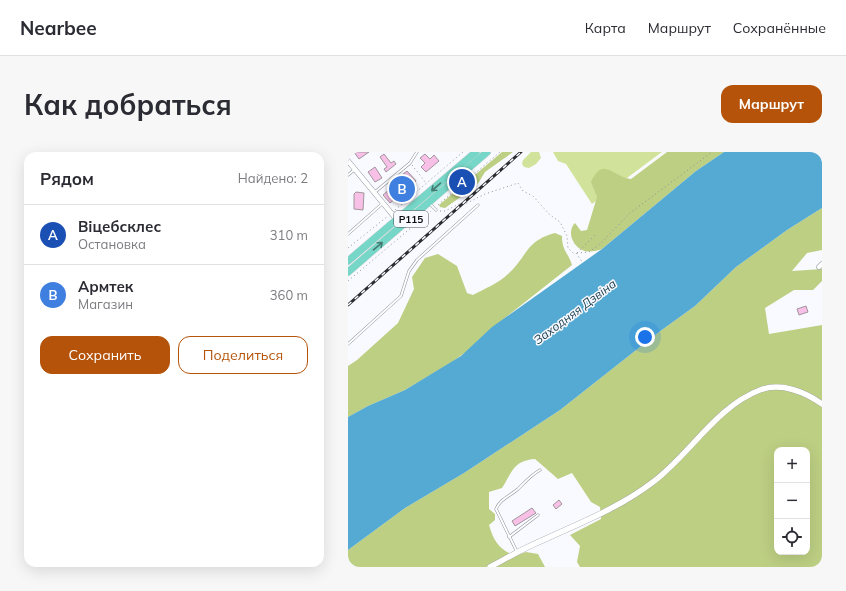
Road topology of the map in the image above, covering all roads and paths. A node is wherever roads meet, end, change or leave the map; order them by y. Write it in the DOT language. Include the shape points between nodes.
graph roads {
  1 [pos="417,152"];
  2 [pos="462,152"];
  3 [pos="476,152"];
  4 [pos="487,152"];
  5 [pos="500,152"];
  6 [pos="712,152"];
  7 [pos="348,160"];
  8 [pos="410,163"];
  9 [pos="355,169"];
  10 [pos="348,175"];
  11 [pos="426,183"];
  12 [pos="375,193"];
  13 [pos="403,195"];
  14 [pos="407,199"];
  15 [pos="383,203"];
  16 [pos="478,205"];
  17 [pos="433,207"];
  18 [pos="392,213"];
  19 [pos="400,223"];
  20 [pos="348,234"];
  21 [pos="595,235"];
  22 [pos="348,248"];
  23 [pos="576,253"];
  24 [pos="348,261"];
  25 [pos="583,263"];
  26 [pos="348,272"];
  27 [pos="348,281"];
  28 [pos="348,344"];
  29 [pos="822,404"];
  30 [pos="540,470"];
  31 [pos="538,515"];
  32 [pos="509,537"];
  33 [pos="517,553"];
  34 [pos="490,567"];
  1 -- 8 [label="lane"];
  2 -- 11 [label="path"];
  3 -- 19 [label="main road, Р115, one-way"];
  4 -- 17 [label="main road, Р115"];
  5 -- 17 [label="path"];
  6 -- 23 [label="path" via="630,213 600,244 589,252"];
  7 -- 9 [label="street"];
  8 -- 11 [label="path"];
  8 -- 12 [label="lane"];
  9 -- 10 [label="lane"];
  9 -- 12 [label="street"];
  11 -- 14 [label="path"];
  12 -- 15 [label="street"];
  13 -- 14 [label="path"];
  14 -- 18 [label="path"];
  15 -- 18 [label="street"];
  15 -- 20 [label="lane"];
  16 -- 28 [label="lane" via="417,260 409,272 401,296"];
  17 -- 19 [label="main road, Р115"];
  17 -- 23 [label="path" via="445,211 518,183 523,191 533,196 560,222 567,236 568,248"];
  17 -- 27 [label="path"];
  18 -- 19 [label="street"];
  18 -- 22 [label="path"];
  19 -- 24 [label="main road, Р115"];
  26 -- 19 [label="main road, Р115, one-way"];
  21 -- 23 [label="path"];
  23 -- 25 [label="path"];
  29 -- 33 [label="street" via="794,390 774,386 738,400 684,455 653,482 602,514"];
  30 -- 32 [label="lane" via="529,476 498,506 498,514"];
  31 -- 32 [label="lane"];
  32 -- 33 [label="lane"];
  33 -- 34 [label="street"];
}
